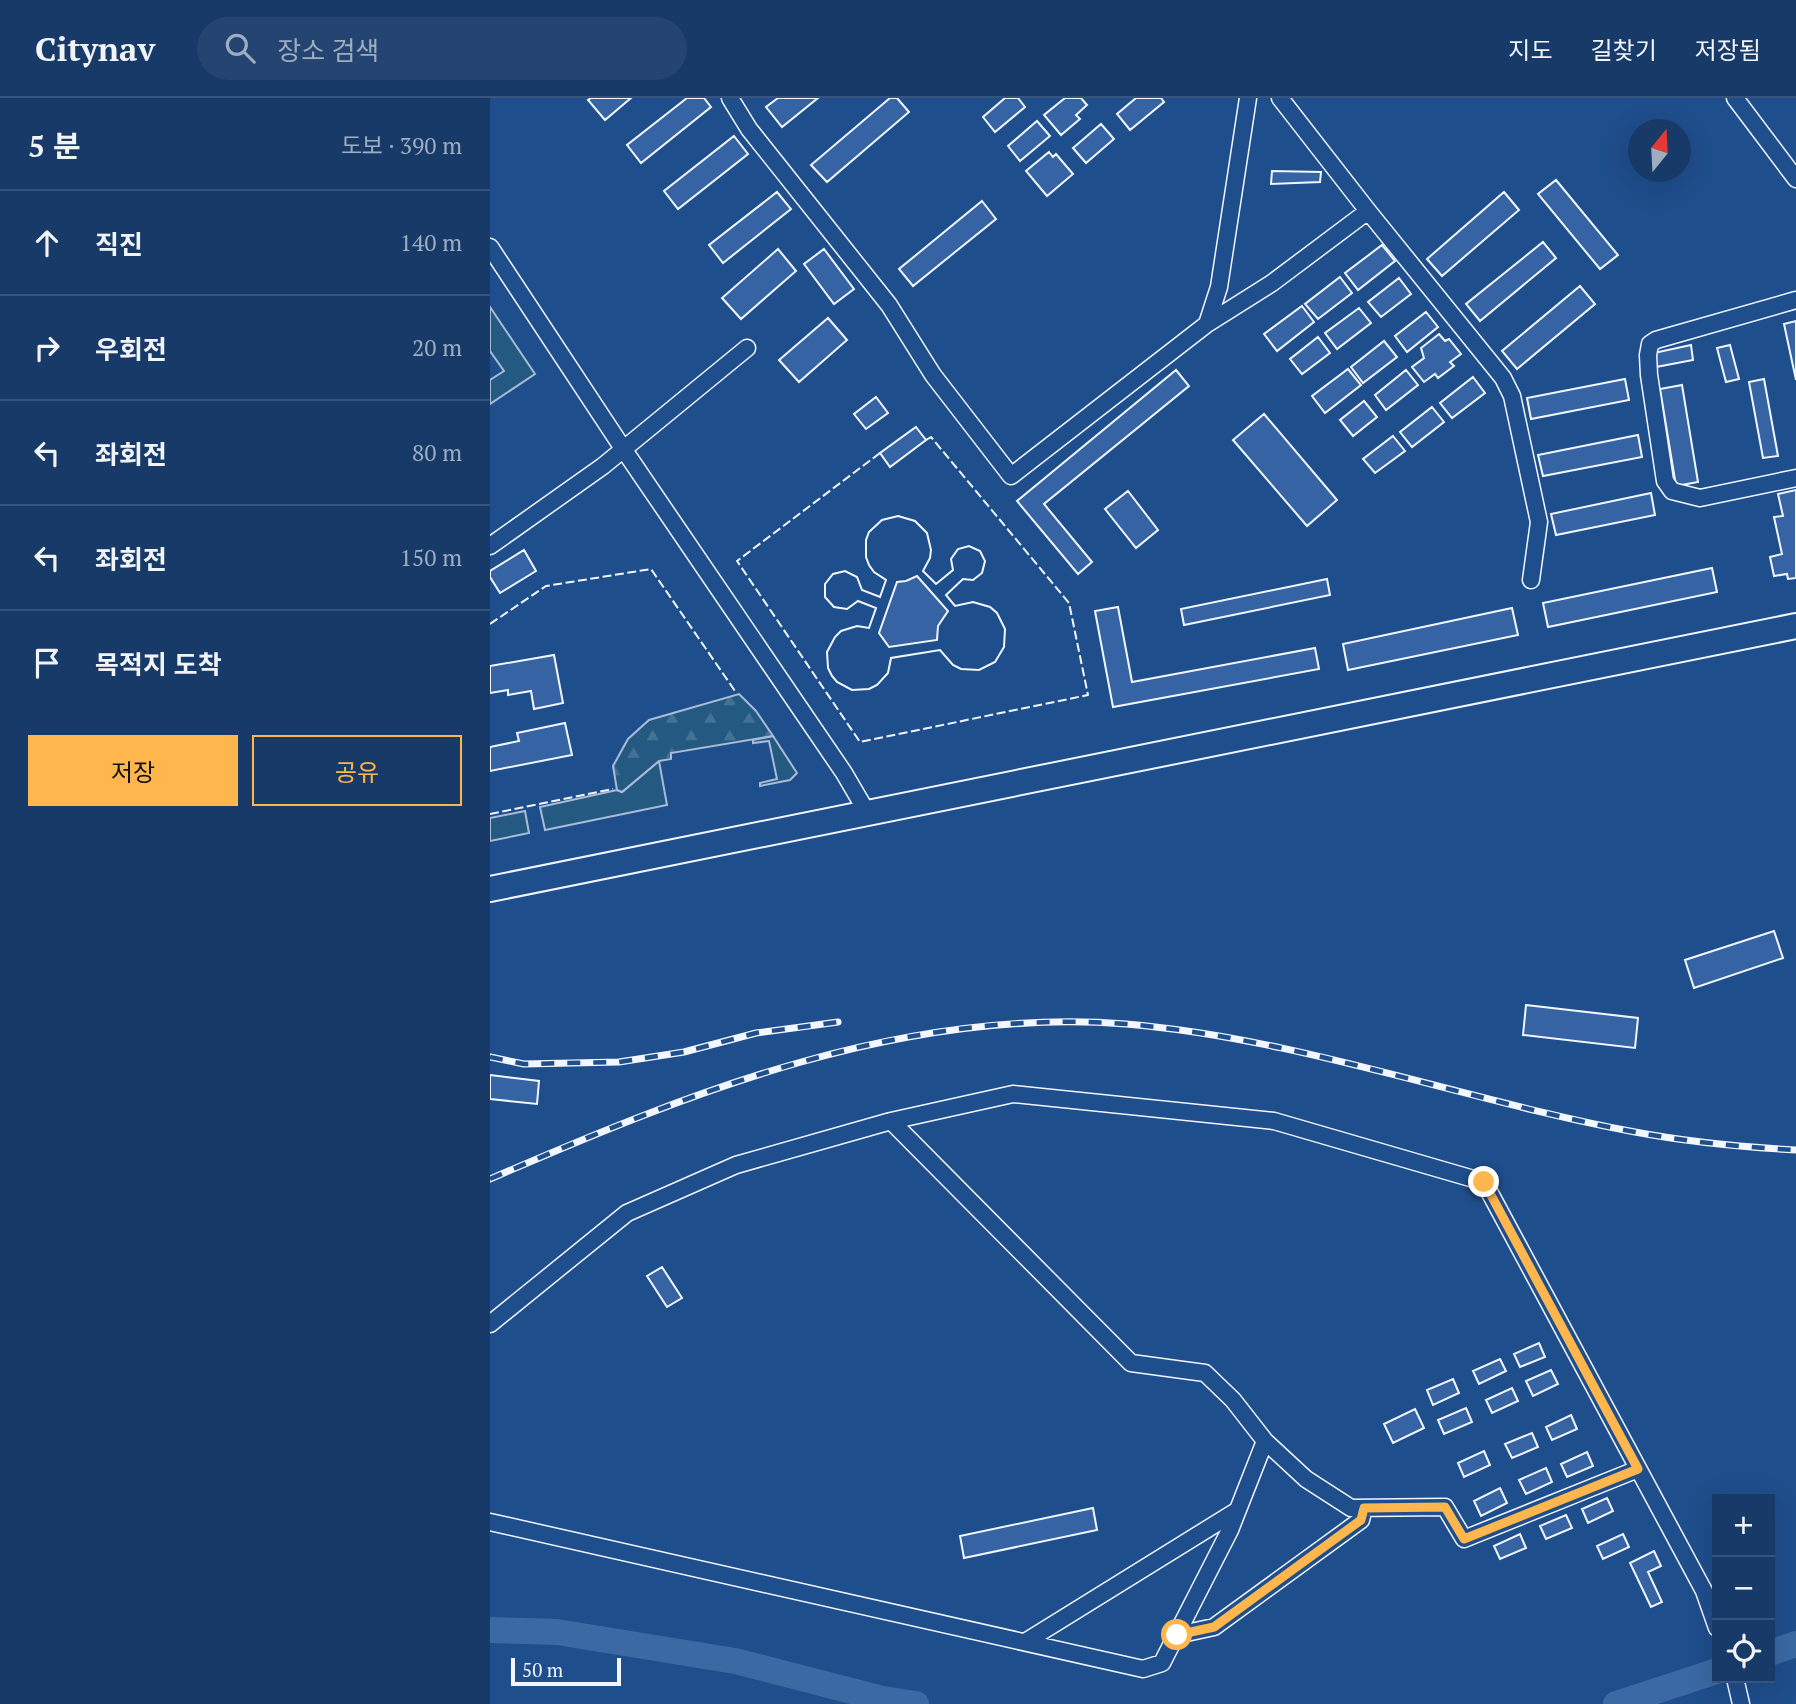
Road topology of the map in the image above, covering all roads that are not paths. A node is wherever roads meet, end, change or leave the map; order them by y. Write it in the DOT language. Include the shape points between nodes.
graph roads {
  1 [pos="730,98"];
  2 [pos="1248,98"];
  3 [pos="1280,98"];
  4 [pos="1735,98"];
  5 [pos="1796,179"];
  6 [pos="1367,211"];
  7 [pos="490,247"];
  8 [pos="1796,300"];
  9 [pos="1207,324"];
  10 [pos="747,348"];
  11 [pos="624,450"];
  12 [pos="1796,478"];
  13 [pos="490,546"];
  14 [pos="1531,580"];
  15 [pos="1796,625"];
  16 [pos="867,814"];
  17 [pos="490,889"];
  18 [pos="891,1121"];
  19 [pos="490,1324"];
  20 [pos="1265,1441"];
  21 [pos="1638,1469"];
  22 [pos="1364,1508"];
  23 [pos="1238,1510"];
  24 [pos="490,1522"];
  25 [pos="1714,1620"];
  26 [pos="1177,1635"];
  27 [pos="1025,1642"];
  28 [pos="1736,1683"];
  29 [pos="1741,1704"];
  1 -- 9 [label="street" via="749,130 889,305 933,375 1011,476"];
  2 -- 9 [label="street" via="1219,287"];
  3 -- 6 [label="street"];
  4 -- 5 [label="street"];
  6 -- 9 [label="street" via="1272,283"];
  6 -- 14 [label="street" via="1512,396 1539,523"];
  7 -- 11 [label="street"];
  8 -- 12 [label="street" via="1656,340 1650,344 1648,375 1665,481 1672,491 1700,498"];
  10 -- 11 [label="street"];
  11 -- 13 [label="street"];
  11 -- 16 [label="street" via="844,773"];
  15 -- 16 [label="highway"];
  16 -- 17 [label="highway"];
  18 -- 19 [label="street" via="736,1165 627,1213"];
  18 -- 20 [label="street" via="1132,1363 1205,1373"];
  18 -- 21 [label="street" via="1013,1094 1274,1121 1484,1182"];
  20 -- 22 [label="street" via="1306,1479 1351,1508"];
  20 -- 23 [label="street"];
  21 -- 22 [label="street" via="1464,1539 1445,1507"];
  21 -- 25 [label="street"];
  22 -- 26 [label="street" via="1361,1520 1214,1627"];
  23 -- 26 [label="street"];
  23 -- 27 [label="street"];
  24 -- 27 [label="street"];
  26 -- 27 [label="street" via="1162,1663 1143,1669"];
  28 -- 29 [label="street"];
}
